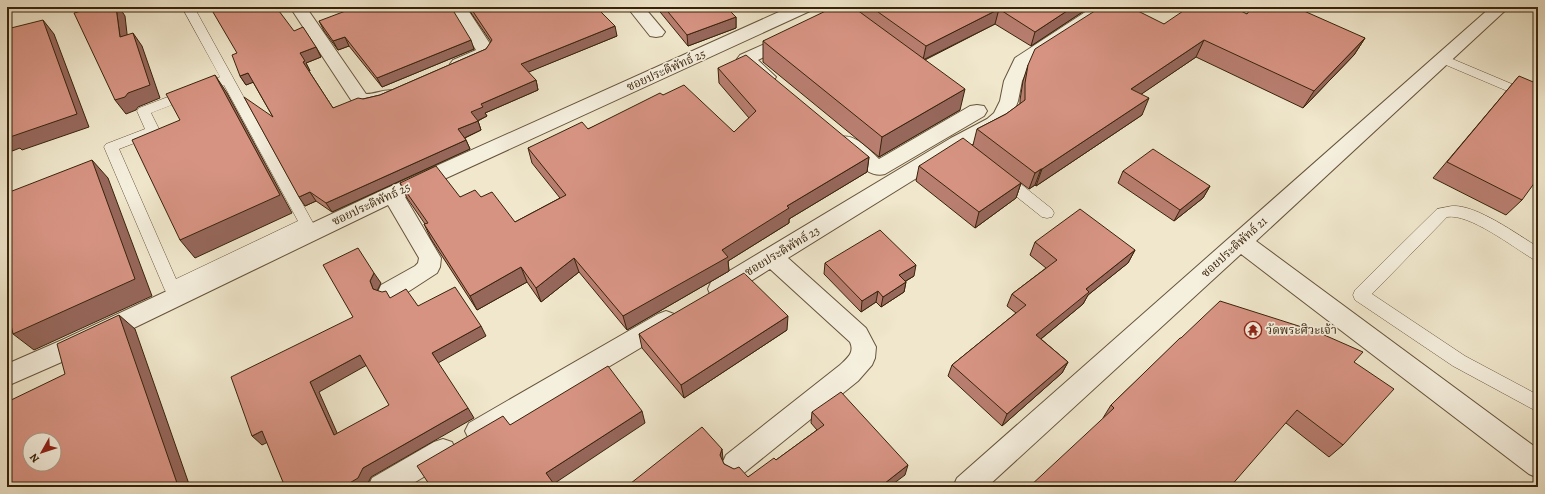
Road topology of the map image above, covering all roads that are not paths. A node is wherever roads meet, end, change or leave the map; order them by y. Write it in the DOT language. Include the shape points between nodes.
graph roads {
  1 [pos="188,7"];
  2 [pos="298,7"];
  3 [pos="458,7"];
  4 [pos="635,7"];
  5 [pos="750,7"];
  6 [pos="763,7"];
  7 [pos="804,7"];
  8 [pos="1105,7"];
  9 [pos="1501,7"];
  10 [pos="656,32"];
  11 [pos="801,32"];
  12 [pos="1443,59"];
  13 [pos="440,72"];
  14 [pos="227,79"];
  15 [pos="406,87"];
  16 [pos="782,89"];
  17 [pos="1011,90"];
  18 [pos="1538,100"];
  19 [pos="830,129"];
  20 [pos="994,171"];
  21 [pos="392,194"];
  22 [pos="1047,213"];
  23 [pos="308,228"];
  24 [pos="1240,241"];
  25 [pos="1538,255"];
  26 [pos="773,258"];
  27 [pos="389,292"];
  28 [pos="701,300"];
  29 [pos="682,311"];
  30 [pos="7,375"];
  31 [pos="1538,404"];
  32 [pos="735,464"];
  33 [pos="1538,465"];
  34 [pos="382,487"];
  35 [pos="967,487"];
  1 -- 14 [label="lane"];
  2 -- 15 [label="street" via="360,99 378,99"];
  3 -- 13 [label="street" via="485,50 482,54"];
  4 -- 10 [label="street"];
  5 -- 6 [label="lane"];
  7 -- 21 [label="street, ซอยประดิพัทธ์ 25"];
  8 -- 17 [label="street, ซอยประดิพัทธ์ 23" via="1022,62 1012,81"];
  9 -- 12 [label="street, ซอยประดิพัทธ์ 21"];
  11 -- 16 [label="street" via="746,59"];
  12 -- 18 [label="lane"];
  12 -- 24 [label="street, ซอยประดิพัทธ์ 21"];
  14 -- 23 [label="lane"];
  14 -- 23 [label="lane" via="144,111 153,131 111,148 172,288"];
  17 -- 19 [label="street" via="971,106 878,169"];
  17 -- 26 [label="street, ซอยประดิพัทธ์ 23" via="1002,117 964,148"];
  20 -- 22 [label="lane"];
  21 -- 23 [label="street, ซอยประดิพัทธ์ 25"];
  21 -- 27 [label="street" via="430,258 429,266 423,272"];
  23 -- 30 [label="street, ซอยประดิพัทธ์ 25" via="71,347"];
  24 -- 33 [label="street"];
  24 -- 35 [label="street, ซอยประดิพัทธ์ 21"];
  25 -- 31 [label="lane" via="1475,218 1457,211 1449,211 1442,213 1361,295 1459,362"];
  26 -- 28 [label="street, ซอยประดิพัทธ์ 23"];
  26 -- 32 [label="street" via="858,335 864,347 863,358 849,373"];
  29 -- 34 [label="street"];
}
